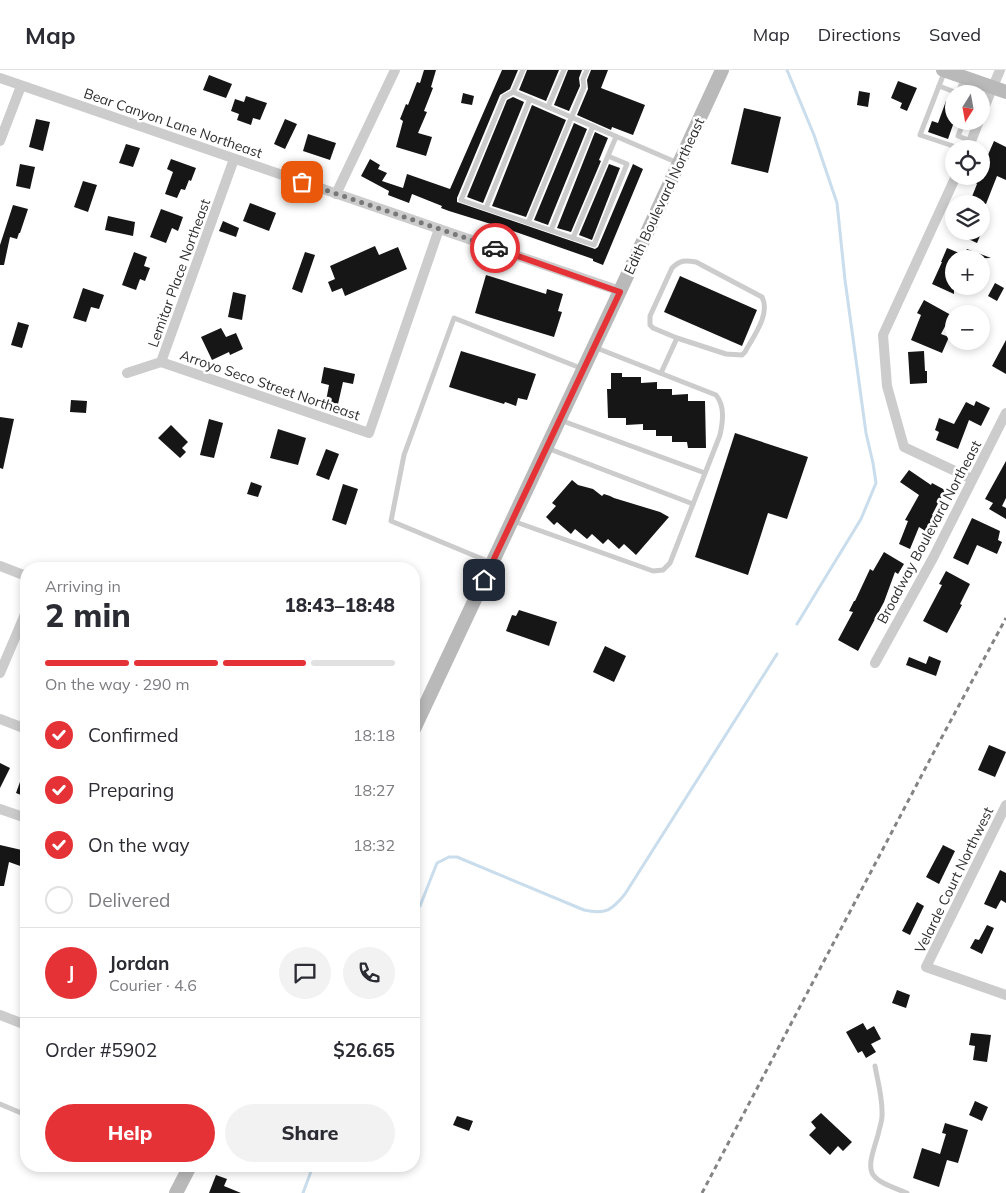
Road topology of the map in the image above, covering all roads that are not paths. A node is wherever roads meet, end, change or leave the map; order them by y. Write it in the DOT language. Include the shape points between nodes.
graph roads {
  1 [pos="394,70"];
  2 [pos="522,70"];
  3 [pos="564,70"];
  4 [pos="587,70"];
  5 [pos="722,70"];
  6 [pos="944,70"];
  7 [pos="1000,70"];
  8 [pos="964,77"];
  9 [pos="0,78"];
  10 [pos="962,85"];
  11 [pos="21,86"];
  12 [pos="939,86"];
  13 [pos="945,88"];
  14 [pos="999,89"];
  15 [pos="513,92"];
  16 [pos="530,99"];
  17 [pos="990,102"];
  18 [pos="548,107"];
  19 [pos="571,117"];
  20 [pos="593,126"];
  21 [pos="960,130"];
  22 [pos="616,136"];
  23 [pos="963,140"];
  24 [pos="0,141"];
  25 [pos="945,143"];
  26 [pos="608,156"];
  27 [pos="234,159"];
  28 [pos="679,164"];
  29 [pos="952,185"];
  30 [pos="336,194"];
  31 [pos="486,208"];
  32 [pos="528,223"];
  33 [pos="440,229"];
  34 [pos="551,230"];
  35 [pos="573,238"];
  36 [pos="620,292"];
  37 [pos="676,338"];
  38 [pos="594,347"];
  39 [pos="161,362"];
  40 [pos="584,369"];
  41 [pos="127,373"];
  42 [pos="660,373"];
  43 [pos="1006,412"];
  44 [pos="560,420"];
  45 [pos="546,448"];
  46 [pos="705,473"];
  47 [pos="972,479"];
  48 [pos="693,504"];
  49 [pos="512,520"];
  50 [pos="492,563"];
  51 [pos="0,566"];
  52 [pos="20,574"];
  53 [pos="20,626"];
  54 [pos="875,663"];
  55 [pos="0,673"];
  56 [pos="420,716"];
  57 [pos="0,719"];
  58 [pos="20,727"];
  59 [pos="1006,805"];
  60 [pos="0,809"];
  61 [pos="20,816"];
  62 [pos="1006,995"];
  63 [pos="0,1015"];
  64 [pos="20,1023"];
  65 [pos="875,1066"];
  66 [pos="0,1104"];
  67 [pos="20,1112"];
  68 [pos="187,1172"];
  69 [pos="176,1193"];
  70 [pos="907,1193"];
  1 -- 30 [label="street"];
  2 -- 15 [label="lane"];
  3 -- 18 [label="lane"];
  4 -- 19 [label="lane" via="584,87"];
  5 -- 28 [label="street, Edith Boulevard Northeast"];
  6 -- 8 [label="street"];
  6 -- 12 [label="lane"];
  7 -- 14 [label="street"];
  8 -- 10 [label="lane"];
  8 -- 14 [label="street"];
  9 -- 11 [label="street, Bear Canyon Lane Northeast"];
  11 -- 24 [label="street"];
  11 -- 27 [label="street, Bear Canyon Lane Northeast"];
  12 -- 13 [label="lane"];
  12 -- 25 [label="lane" via="920,134"];
  14 -- 17 [label="street"];
  15 -- 16 [label="lane"];
  15 -- 31 [label="lane" via="504,96 461,200"];
  16 -- 18 [label="lane"];
  16 -- 31 [label="lane"];
  18 -- 19 [label="lane"];
  19 -- 20 [label="lane"];
  19 -- 32 [label="lane"];
  20 -- 22 [label="lane"];
  20 -- 34 [label="lane"];
  21 -- 23 [label="lane" via="958,136"];
  22 -- 26 [label="lane"];
  22 -- 28 [label="lane"];
  26 -- 35 [label="lane"];
  26 -- 35 [label="lane" via="627,164 594,245"];
  27 -- 30 [label="street, Bear Canyon Lane Northeast"];
  27 -- 39 [label="street, Lemitar Place Northeast"];
  28 -- 36 [label="street, Edith Boulevard Northeast"];
  29 -- 47 [label="street" via="883,335 887,386 904,447"];
  30 -- 33 [label="street, Bear Canyon Lane Northeast"];
  31 -- 32 [label="lane"];
  32 -- 34 [label="lane"];
  33 -- 36 [label="street, Bear Canyon Lane Northeast"];
  33 -- 39 [label="street, Arroyo Seco Street Northeast" via="369,434"];
  34 -- 35 [label="lane"];
  36 -- 38 [label="street, Edith Boulevard Northeast"];
  37 -- 37 [label="lane" via="650,325 650,316 676,263 684,260 696,262 762,297 765,302 762,318 742,355 726,354"];
  37 -- 42 [label="lane"];
  38 -- 40 [label="street, Edith Boulevard Northeast"];
  38 -- 42 [label="lane"];
  39 -- 41 [label="street, Lemitar Place Northeast"];
  40 -- 44 [label="street, Edith Boulevard Northeast"];
  40 -- 50 [label="lane" via="454,318 404,455 391,521"];
  42 -- 46 [label="lane" via="716,395 721,402 720,435"];
  43 -- 47 [label="street, Broadway Boulevard Northeast"];
  44 -- 45 [label="street, Edith Boulevard Northeast"];
  44 -- 46 [label="lane"];
  45 -- 48 [label="lane"];
  45 -- 49 [label="street, Edith Boulevard Northeast"];
  46 -- 48 [label="lane"];
  47 -- 54 [label="street, Broadway Boulevard Northeast"];
  48 -- 49 [label="lane" via="670,563 663,570 652,571"];
  49 -- 50 [label="street, Edith Boulevard Northeast"];
  50 -- 56 [label="street, Edith Boulevard Northeast"];
  51 -- 52 [label="street"];
  53 -- 55 [label="street"];
  57 -- 58 [label="street"];
  59 -- 62 [label="street, Velarde Court Northwest" via="926,967"];
  60 -- 61 [label="street"];
  63 -- 64 [label="street"];
  65 -- 70 [label="lane" via="882,1118 870,1169 876,1179"];
  66 -- 67 [label="lane"];
  68 -- 69 [label="street"];
}
